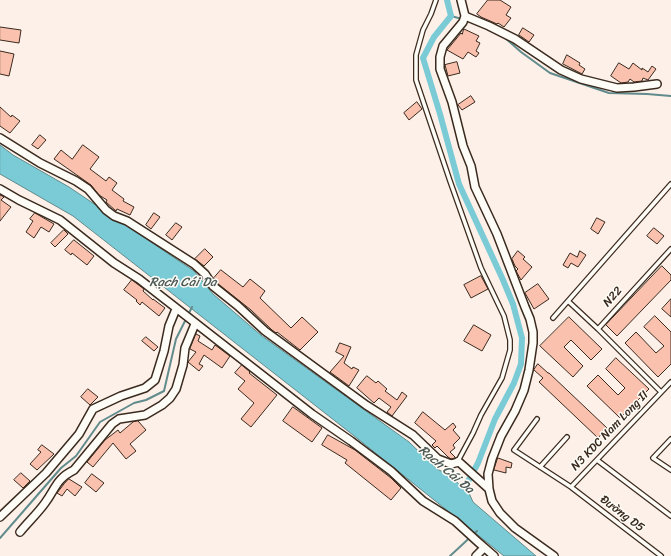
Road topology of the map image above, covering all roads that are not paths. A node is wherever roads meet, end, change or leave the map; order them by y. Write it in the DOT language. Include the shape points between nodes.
graph roads {
  1 [pos="436,0"];
  2 [pos="460,0"];
  3 [pos="464,19"];
  4 [pos="657,84"];
  5 [pos="0,138"];
  6 [pos="671,184"];
  7 [pos="0,189"];
  8 [pos="669,189"];
  9 [pos="670,252"];
  10 [pos="568,301"];
  11 [pos="176,309"];
  12 [pos="553,318"];
  13 [pos="195,324"];
  14 [pos="598,329"];
  15 [pos="671,382"];
  16 [pos="661,392"];
  17 [pos="537,419"];
  18 [pos="567,437"];
  19 [pos="671,439"];
  20 [pos="597,460"];
  21 [pos="451,464"];
  22 [pos="540,467"];
  23 [pos="671,470"];
  24 [pos="570,488"];
  25 [pos="488,489"];
  26 [pos="671,516"];
  27 [pos="0,517"];
  28 [pos="20,532"];
  29 [pos="484,548"];
  30 [pos="476,556"];
  31 [pos="494,556"];
  32 [pos="554,556"];
  33 [pos="661,556"];
  1 -- 21 [label="lane" via="416,55 416,80 481,268 504,316 510,340 510,350 502,378 459,459"];
  2 -- 3 [label="street"];
  3 -- 4 [label="street" via="489,26 515,39 560,70 581,79 617,88"];
  3 -- 25 [label="street" via="443,46 440,69 471,166 475,187 497,234 533,332 524,390 492,459"];
  5 -- 21 [label="street" via="40,163 76,181 88,189 114,216 127,221 194,264 213,286 265,331 366,405 413,435 438,459"];
  6 -- 8 [label="lane"];
  7 -- 11 [label="street" via="60,220"];
  8 -- 10 [label="lane"];
  9 -- 14 [label="lane, N22"];
  10 -- 12 [label="lane"];
  10 -- 14 [label="lane"];
  11 -- 13 [label="street"];
  11 -- 27 [label="street" via="155,380 145,388 93,409 79,434 46,473"];
  13 -- 28 [label="street" via="185,348 176,389 170,398 162,406 144,415 119,419 112,424 74,470 65,474 58,482 45,503"];
  13 -- 29 [label="street" via="391,472 423,501 455,521"];
  14 -- 16 [label="lane"];
  15 -- 16 [label="lane, N3 KDC Nam Long II"];
  16 -- 20 [label="lane, N3 KDC Nam Long II"];
  17 -- 22 [label="lane, N3 KDC Nam Long II" via="514,450"];
  18 -- 22 [label="lane"];
  19 -- 23 [label="lane" via="653,458"];
  20 -- 24 [label="lane, N3 KDC Nam Long II"];
  20 -- 26 [label="lane"];
  21 -- 25 [label="street" via="459,462"];
  22 -- 24 [label="lane, N3 KDC Nam Long II"];
  24 -- 33 [label="lane, Đường D5"];
  25 -- 32 [label="street" via="500,513 515,528"];
  29 -- 30 [label="street"];
  29 -- 31 [label="street"];
}
